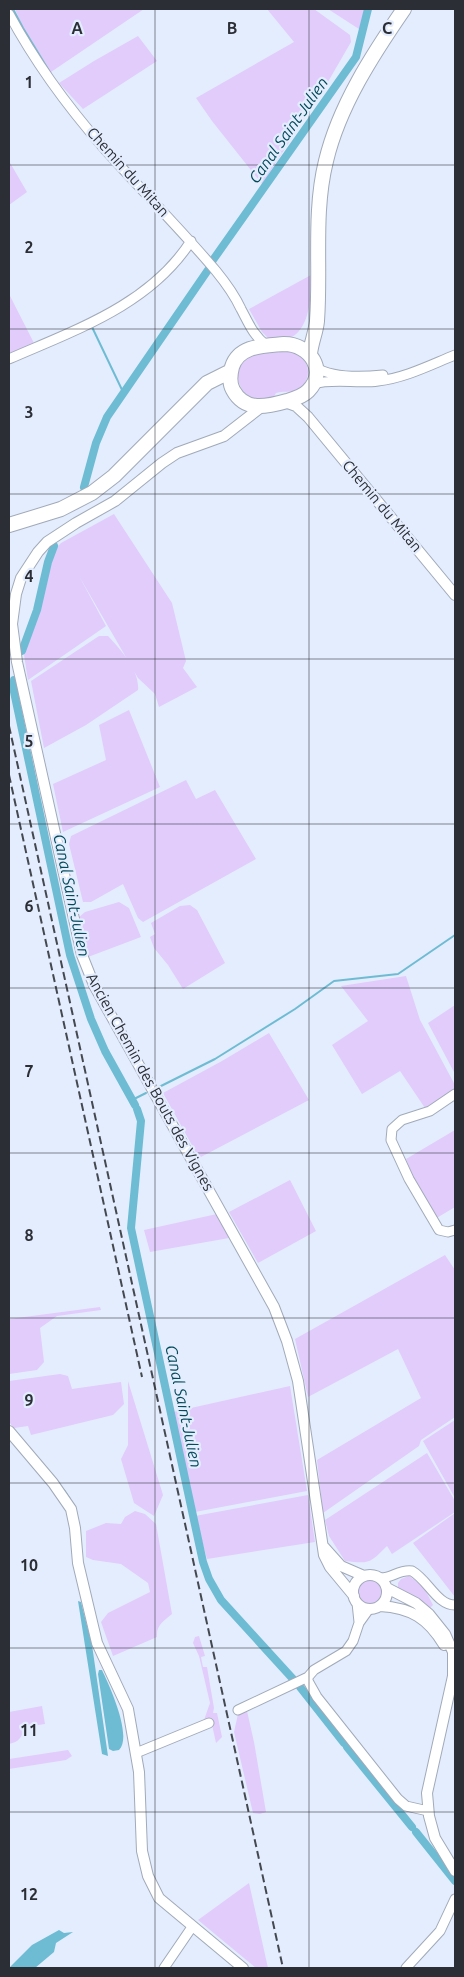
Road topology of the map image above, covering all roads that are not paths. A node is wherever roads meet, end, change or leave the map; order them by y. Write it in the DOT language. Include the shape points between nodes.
graph roads {
  1 [pos="404,9"];
  2 [pos="9,14"];
  3 [pos="191,241"];
  4 [pos="317,312"];
  5 [pos="249,327"];
  6 [pos="294,344"];
  7 [pos="267,346"];
  8 [pos="247,350"];
  9 [pos="310,354"];
  10 [pos="455,354"];
  11 [pos="9,359"];
  12 [pos="315,367"];
  13 [pos="420,370"];
  14 [pos="231,371"];
  15 [pos="309,389"];
  16 [pos="236,393"];
  17 [pos="285,402"];
  18 [pos="260,408"];
  19 [pos="180,411"];
  20 [pos="308,417"];
  21 [pos="238,425"];
  22 [pos="9,525"];
  23 [pos="455,595"];
  24 [pos="13,660"];
  25 [pos="455,1094"];
  26 [pos="455,1230"];
  27 [pos="9,1431"];
  28 [pos="323,1546"];
  29 [pos="364,1576"];
  30 [pos="385,1585"];
  31 [pos="355,1600"];
  32 [pos="455,1605"];
  33 [pos="380,1606"];
  34 [pos="369,1609"];
  35 [pos="358,1623"];
  36 [pos="453,1668"];
  37 [pos="308,1677"];
  38 [pos="238,1710"];
  39 [pos="209,1723"];
  40 [pos="136,1753"];
  41 [pos="428,1811"];
  42 [pos="455,1871"];
  43 [pos="455,1899"];
  44 [pos="192,1926"];
  45 [pos="164,1968"];
  46 [pos="243,1968"];
  47 [pos="406,1968"];
  1 -- 4 [label="main road" via="356,88 331,142 320,196"];
  2 -- 3 [label="street, Chemin du Mitan" via="51,83 103,147"];
  3 -- 5 [label="street, Chemin du Mitan" via="218,273"];
  3 -- 11 [label="street" via="166,273 126,303 51,342"];
  4 -- 6 [label="main road" via="308,331"];
  4 -- 9 [label="main road"];
  5 -- 7 [label="street, Chemin du Mitan"];
  5 -- 8 [label="street"];
  6 -- 7 [label="main road"];
  6 -- 9 [label="main road"];
  7 -- 8 [label="main road"];
  8 -- 14 [label="main road" via="236,358"];
  9 -- 12 [label="main road"];
  10 -- 13 [label="street"];
  12 -- 13 [label="street" via="334,375 378,376"];
  12 -- 15 [label="main road" via="315,378"];
  13 -- 15 [label="street" via="379,381 327,382"];
  14 -- 16 [label="main road"];
  14 -- 19 [label="main road" via="206,383"];
  15 -- 17 [label="main road"];
  15 -- 20 [label="street"];
  16 -- 18 [label="main road" via="251,406"];
  16 -- 19 [label="main road" via="221,386 209,389"];
  16 -- 21 [label="street" via="241,415"];
  17 -- 18 [label="main road"];
  17 -- 20 [label="street, Chemin du Mitan" via="296,406"];
  18 -- 21 [label="street, Ancien Chemin des Bouts des Vignes"];
  19 -- 22 [label="main road" via="114,476 92,493 61,509"];
  20 -- 23 [label="street, Chemin du Mitan"];
  21 -- 24 [label="street, Ancien Chemin des Bouts des Vignes" via="224,436 177,452 115,501 47,542 21,578 16,594 12,624"];
  24 -- 28 [label="street, Ancien Chemin des Bouts des Vignes" via="82,955 94,985 274,1307 288,1341 298,1381"];
  25 -- 26 [label="street" via="430,1111 402,1120 392,1129 391,1140 408,1179 439,1230"];
  27 -- 40 [label="street" via="71,1509 78,1563 98,1643 128,1710"];
  28 -- 29 [label="street" via="341,1566"];
  28 -- 31 [label="street, Ancien Chemin des Bouts des Vignes" via="326,1561"];
  29 -- 30 [label="street" via="373,1575"];
  29 -- 31 [label="street" via="354,1586"];
  30 -- 32 [label="street" via="400,1572 412,1571 444,1602"];
  30 -- 33 [label="street" via="386,1598"];
  30 -- 36 [label="street" via="435,1620 450,1643"];
  31 -- 34 [label="street"];
  31 -- 35 [label="street"];
  33 -- 34 [label="street"];
  33 -- 36 [label="street" via="402,1608 424,1620 440,1638"];
  34 -- 35 [label="street"];
  35 -- 37 [label="street" via="346,1651"];
  36 -- 41 [label="street" via="427,1793"];
  37 -- 38 [label="street"];
  37 -- 41 [label="street" via="317,1697 398,1799 406,1806"];
  39 -- 40 [label="street"];
  40 -- 44 [label="street" via="142,1851 148,1876 159,1898"];
  41 -- 42 [label="street" via="434,1838"];
  43 -- 47 [label="street" via="440,1931"];
  44 -- 45 [label="street"];
  44 -- 46 [label="street"];
}
